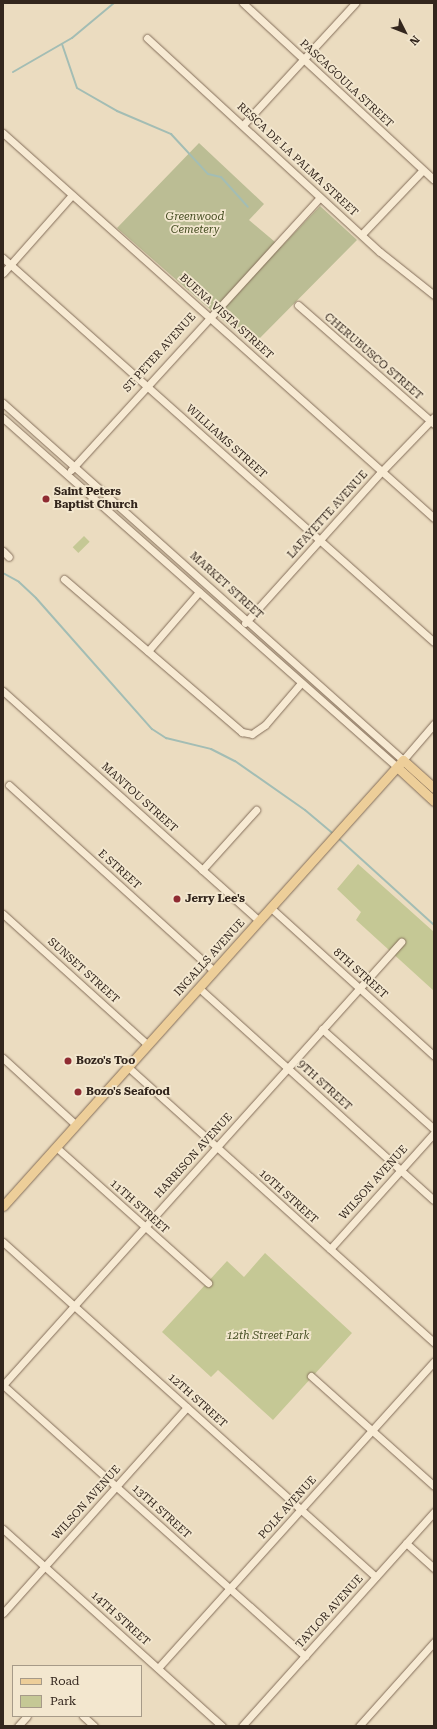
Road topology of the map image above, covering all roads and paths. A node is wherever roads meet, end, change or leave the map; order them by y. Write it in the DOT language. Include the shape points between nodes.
graph roads {
  1 [pos="243,3"];
  2 [pos="355,3"];
  3 [pos="147,38"];
  4 [pos="304,60"];
  5 [pos="243,125"];
  6 [pos="3,133"];
  7 [pos="423,170"];
  8 [pos="434,180"];
  9 [pos="72,195"];
  10 [pos="320,197"];
  11 [pos="362,234"];
  12 [pos="3,258"];
  13 [pos="11,265"];
  14 [pos="3,274"];
  15 [pos="434,295"];
  16 [pos="298,306"];
  17 [pos="208,316"];
  18 [pos="146,385"];
  19 [pos="3,403"];
  20 [pos="3,418"];
  21 [pos="433,421"];
  22 [pos="74,466"];
  23 [pos="382,471"];
  24 [pos="67,474"];
  25 [pos="434,518"];
  26 [pos="320,540"];
  27 [pos="3,551"];
  28 [pos="9,557"];
  29 [pos="64,579"];
  30 [pos="199,592"];
  31 [pos="247,621"];
  32 [pos="240,628"];
  33 [pos="434,642"];
  34 [pos="148,651"];
  35 [pos="301,683"];
  36 [pos="3,691"];
  37 [pos="434,724"];
  38 [pos="403,760"];
  39 [pos="397,767"];
  40 [pos="9,785"];
  41 [pos="434,788"];
  42 [pos="434,801"];
  43 [pos="256,810"];
  44 [pos="202,870"];
  45 [pos="271,908"];
  46 [pos="3,914"];
  47 [pos="260,921"];
  48 [pos="401,942"];
  49 [pos="214,971"];
  50 [pos="199,988"];
  51 [pos="358,988"];
  52 [pos="322,1029"];
  53 [pos="148,1045"];
  54 [pos="434,1056"];
  55 [pos="3,1058"];
  56 [pos="128,1067"];
  57 [pos="287,1068"];
  58 [pos="76,1125"];
  59 [pos="434,1129"];
  60 [pos="434,1133"];
  61 [pos="56,1146"];
  62 [pos="216,1147"];
  63 [pos="401,1170"];
  64 [pos="434,1200"];
  65 [pos="3,1206"];
  66 [pos="145,1226"];
  67 [pos="3,1242"];
  68 [pos="330,1249"];
  69 [pos="208,1283"];
  70 [pos="74,1306"];
  71 [pos="434,1343"];
  72 [pos="434,1362"];
  73 [pos="311,1376"];
  74 [pos="3,1385"];
  75 [pos="187,1407"];
  76 [pos="372,1430"];
  77 [pos="434,1486"];
  78 [pos="116,1487"];
  79 [pos="301,1510"];
  80 [pos="434,1512"];
  81 [pos="3,1529"];
  82 [pos="406,1543"];
  83 [pos="45,1566"];
  84 [pos="434,1568"];
  85 [pos="376,1577"];
  86 [pos="230,1589"];
  87 [pos="3,1613"];
  88 [pos="434,1642"];
  89 [pos="305,1656"];
  90 [pos="158,1668"];
  91 [pos="26,1717"];
  92 [pos="84,1717"];
  93 [pos="18,1726"];
  94 [pos="94,1726"];
  95 [pos="222,1726"];
  96 [pos="242,1726"];
  97 [pos="359,1726"];
  1 -- 4 [label="street, PASCAGOULA STREET"];
  2 -- 4 [label="street"];
  3 -- 5 [label="street, RESCA DE LA PALMA STREET"];
  4 -- 5 [label="street"];
  4 -- 7 [label="street, PASCAGOULA STREET"];
  5 -- 10 [label="street, RESCA DE LA PALMA STREET"];
  6 -- 9 [label="street, BUENA VISTA STREET"];
  7 -- 8 [label="street, PASCAGOULA STREET"];
  7 -- 11 [label="street"];
  9 -- 13 [label="street"];
  9 -- 17 [label="street, BUENA VISTA STREET"];
  10 -- 11 [label="street, RESCA DE LA PALMA STREET"];
  10 -- 17 [label="street, ST PETER AVENUE"];
  11 -- 15 [label="street, RESCA DE LA PALMA STREET"];
  12 -- 13 [label="street, WILLIAMS STREET"];
  13 -- 14 [label="street"];
  13 -- 18 [label="street, WILLIAMS STREET"];
  16 -- 21 [label="street, CHERUBUSCO STREET"];
  17 -- 18 [label="street, ST PETER AVENUE"];
  17 -- 23 [label="street, BUENA VISTA STREET"];
  18 -- 22 [label="street, ST PETER AVENUE"];
  18 -- 26 [label="street, WILLIAMS STREET"];
  19 -- 22 [label="street, MARKET STREET"];
  20 -- 24 [label="street, MARKET STREET"];
  21 -- 23 [label="street, LAFAYETTE AVENUE"];
  22 -- 24 [label="street, ST PETER AVENUE"];
  22 -- 31 [label="street, MARKET STREET"];
  23 -- 25 [label="street, BUENA VISTA STREET"];
  23 -- 26 [label="street, LAFAYETTE AVENUE"];
  24 -- 30 [label="street, MARKET STREET"];
  26 -- 31 [label="street, LAFAYETTE AVENUE"];
  26 -- 33 [label="street, WILLIAMS STREET"];
  27 -- 28 [label="street"];
  29 -- 34 [label="street"];
  30 -- 32 [label="street, MARKET STREET"];
  30 -- 34 [label="street"];
  31 -- 32 [label="street, LAFAYETTE AVENUE"];
  31 -- 38 [label="street, MARKET STREET"];
  32 -- 35 [label="street, MARKET STREET"];
  34 -- 35 [label="street" via="242,732 252,734 265,725"];
  35 -- 39 [label="street, MARKET STREET"];
  36 -- 44 [label="street, MANTOU STREET"];
  37 -- 38 [label="street, INGALLS AVENUE"];
  38 -- 39 [label="main road, INGALLS AVENUE"];
  38 -- 41 [label="main road, MARKET STREET"];
  39 -- 42 [label="main road, MARKET STREET"];
  39 -- 45 [label="main road, INGALLS AVENUE"];
  40 -- 49 [label="street, E STREET"];
  43 -- 44 [label="street"];
  44 -- 47 [label="street, MANTOU STREET"];
  45 -- 47 [label="main road, INGALLS AVENUE"];
  45 -- 51 [label="street, 8TH STREET"];
  46 -- 53 [label="street, SUNSET STREET"];
  47 -- 49 [label="main road, INGALLS AVENUE"];
  48 -- 51 [label="street, HARRISON AVENUE"];
  49 -- 50 [label="main road, INGALLS AVENUE"];
  50 -- 53 [label="main road, INGALLS AVENUE"];
  50 -- 57 [label="street, 9TH STREET"];
  51 -- 52 [label="street, HARRISON AVENUE"];
  51 -- 54 [label="street, 8TH STREET"];
  52 -- 57 [label="street, HARRISON AVENUE"];
  52 -- 59 [label="street"];
  53 -- 56 [label="main road, INGALLS AVENUE"];
  55 -- 58 [label="street"];
  56 -- 58 [label="main road, INGALLS AVENUE"];
  56 -- 62 [label="street, 10TH STREET"];
  57 -- 62 [label="street, HARRISON AVENUE"];
  57 -- 63 [label="street, 9TH STREET"];
  58 -- 61 [label="main road, INGALLS AVENUE"];
  60 -- 63 [label="street, WILSON AVENUE"];
  61 -- 65 [label="main road, INGALLS AVENUE"];
  61 -- 66 [label="street, 11TH STREET"];
  62 -- 66 [label="street, HARRISON AVENUE"];
  62 -- 68 [label="street, 10TH STREET"];
  63 -- 64 [label="street, 9TH STREET"];
  63 -- 68 [label="street, WILSON AVENUE"];
  66 -- 69 [label="street, 11TH STREET"];
  66 -- 70 [label="street, HARRISON AVENUE"];
  67 -- 70 [label="street, 12TH STREET"];
  68 -- 71 [label="street, 10TH STREET"];
  70 -- 74 [label="street, HARRISON AVENUE"];
  70 -- 75 [label="street, 12TH STREET"];
  72 -- 76 [label="street, POLK AVENUE"];
  73 -- 76 [label="street"];
  74 -- 78 [label="street, 13TH STREET"];
  75 -- 78 [label="street, WILSON AVENUE"];
  75 -- 79 [label="street, 12TH STREET"];
  76 -- 77 [label="street"];
  76 -- 79 [label="street, POLK AVENUE"];
  78 -- 83 [label="street, WILSON AVENUE"];
  78 -- 86 [label="street, 13TH STREET"];
  79 -- 85 [label="street, 12TH STREET"];
  79 -- 86 [label="street, POLK AVENUE"];
  80 -- 82 [label="street, TAYLOR AVENUE"];
  81 -- 83 [label="street, 14TH STREET"];
  82 -- 84 [label="street"];
  82 -- 85 [label="street, TAYLOR AVENUE"];
  83 -- 87 [label="street, WILSON AVENUE"];
  83 -- 90 [label="street, 14TH STREET"];
  85 -- 89 [label="street, TAYLOR AVENUE"];
  86 -- 89 [label="street, 13TH STREET"];
  86 -- 90 [label="street, POLK AVENUE"];
  88 -- 97 [label="street"];
  89 -- 96 [label="street, TAYLOR AVENUE"];
  90 -- 95 [label="street, 14TH STREET"];
  91 -- 93 [label="street"];
  92 -- 94 [label="street"];
}
